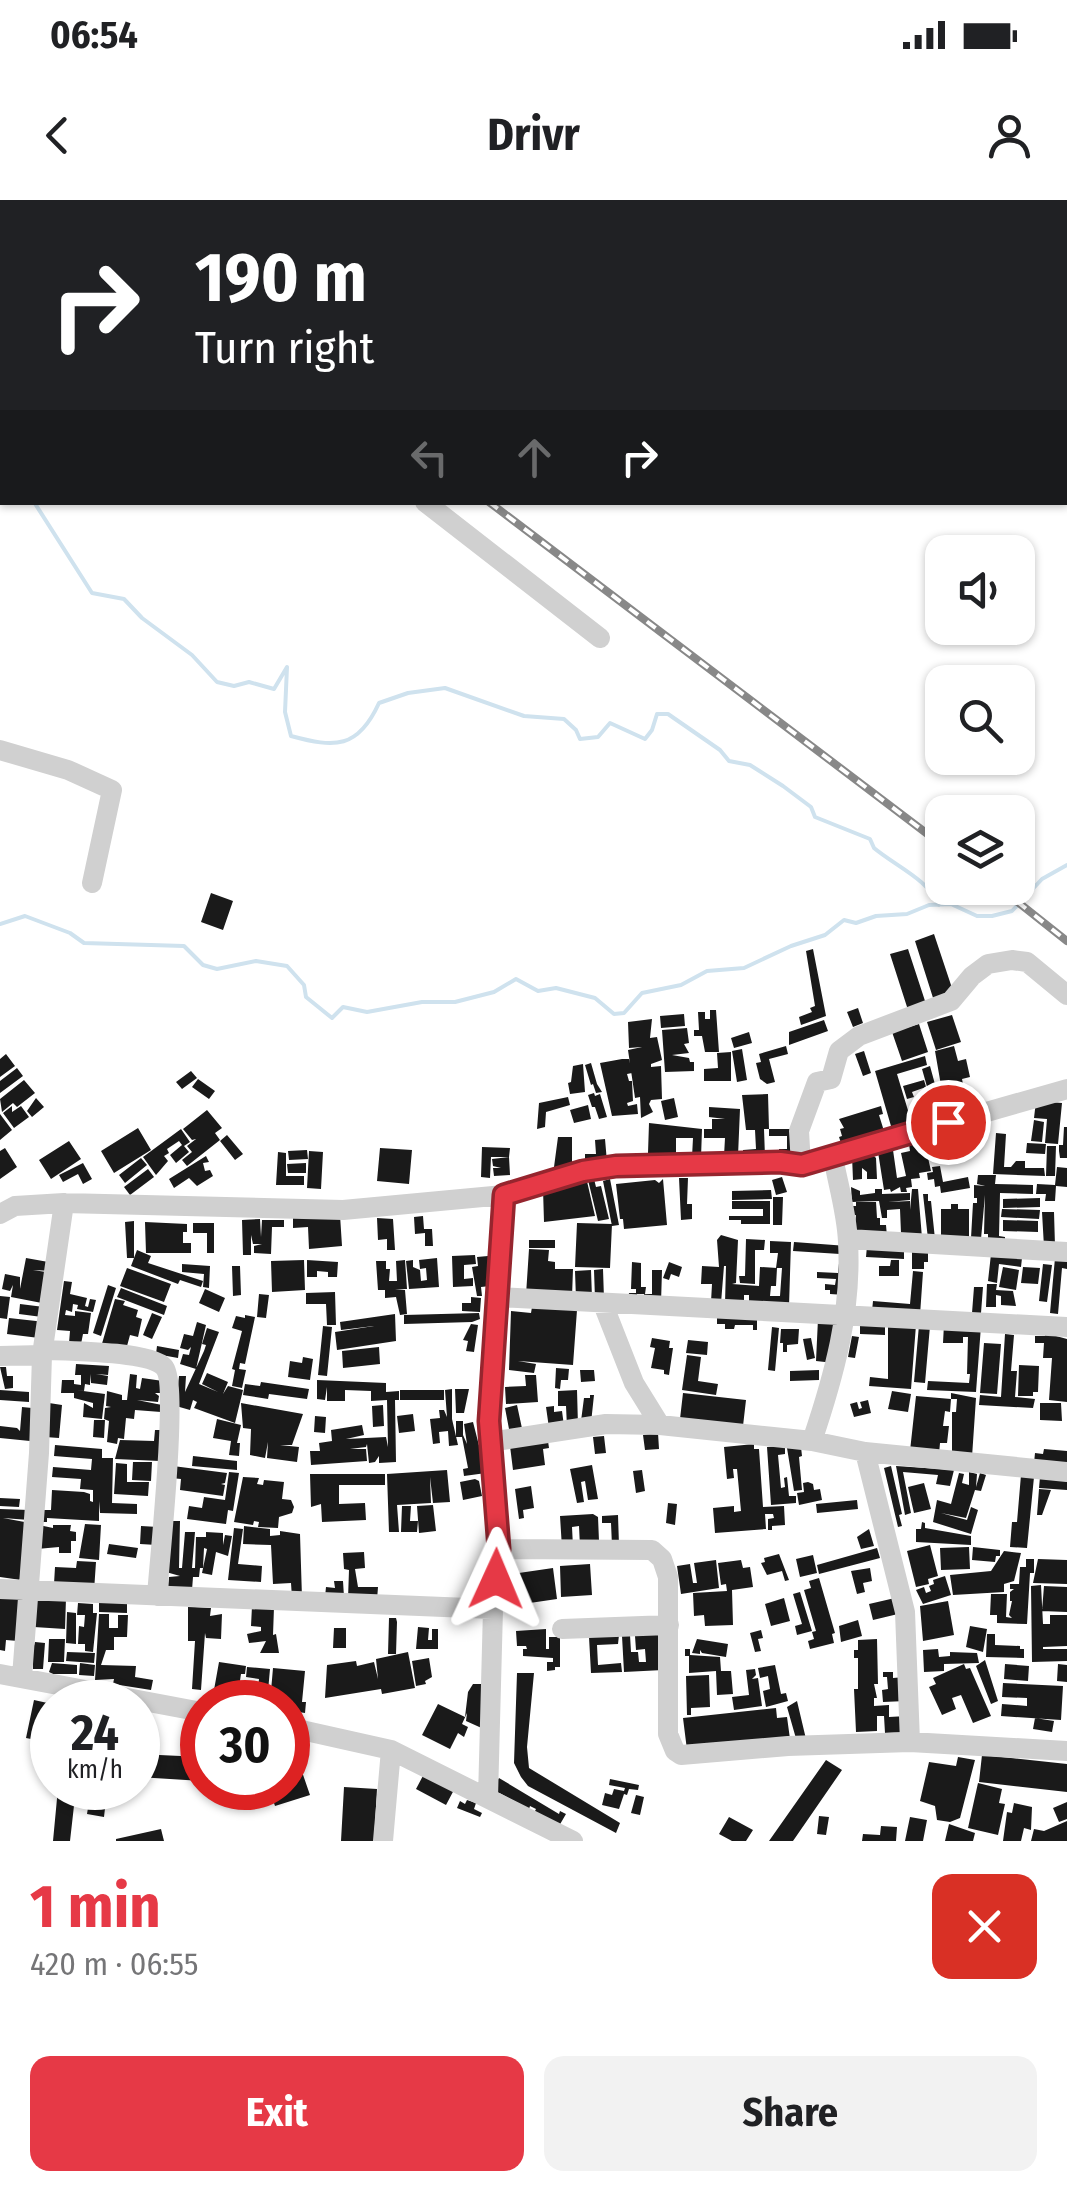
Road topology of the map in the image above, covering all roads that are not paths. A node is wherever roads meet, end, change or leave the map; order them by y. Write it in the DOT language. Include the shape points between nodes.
graph roads {
  1 [pos="429,505"];
  2 [pos="600,638"];
  3 [pos="0,750"];
  4 [pos="92,883"];
  5 [pos="1067,994"];
  6 [pos="1067,1089"];
  7 [pos="833,1157"];
  8 [pos="802,1165"];
  9 [pos="504,1195"];
  10 [pos="64,1203"];
  11 [pos="0,1214"];
  12 [pos="848,1239"];
  13 [pos="1067,1252"];
  14 [pos="500,1297"];
  15 [pos="603,1304"];
  16 [pos="847,1314"];
  17 [pos="1067,1327"];
  18 [pos="42,1353"];
  19 [pos="0,1356"];
  20 [pos="660,1425"];
  21 [pos="812,1441"];
  22 [pos="489,1442"];
  23 [pos="865,1452"];
  24 [pos="1067,1472"];
  25 [pos="499,1549"];
  26 [pos="0,1589"];
  27 [pos="30,1590"];
  28 [pos="157,1596"];
  29 [pos="494,1609"];
  30 [pos="668,1625"];
  31 [pos="562,1629"];
  32 [pos="0,1674"];
  33 [pos="22,1678"];
  34 [pos="180,1708"];
  35 [pos="310,1732"];
  36 [pos="910,1742"];
  37 [pos="391,1750"];
  38 [pos="1067,1751"];
  39 [pos="488,1798"];
  40 [pos="383,1841"];
  41 [pos="573,1841"];
  1 -- 2 [label="street"];
  3 -- 4 [label="street" via="112,790"];
  5 -- 8 [label="street" via="1027,962 994,962 951,1002 859,1036 839,1051 831,1079 816,1082 799,1130"];
  6 -- 7 [label="street"];
  7 -- 8 [label="street"];
  7 -- 12 [label="street"];
  8 -- 9 [label="street" via="616,1166"];
  9 -- 10 [label="street" via="343,1210"];
  9 -- 14 [label="street"];
  10 -- 11 [label="street" via="16,1206"];
  10 -- 18 [label="street"];
  12 -- 13 [label="street"];
  12 -- 16 [label="street"];
  14 -- 15 [label="street"];
  14 -- 22 [label="street"];
  15 -- 16 [label="street"];
  15 -- 20 [label="street" via="634,1383"];
  16 -- 17 [label="street"];
  16 -- 21 [label="street"];
  18 -- 19 [label="street"];
  18 -- 27 [label="street"];
  18 -- 28 [label="street" via="110,1353 160,1364 167,1373"];
  20 -- 21 [label="street"];
  20 -- 22 [label="street" via="606,1424"];
  21 -- 23 [label="street"];
  22 -- 25 [label="street"];
  23 -- 24 [label="street"];
  23 -- 36 [label="street" via="905,1612"];
  25 -- 29 [label="street"];
  25 -- 30 [label="street" via="652,1550 666,1568"];
  26 -- 27 [label="street"];
  27 -- 28 [label="street"];
  27 -- 33 [label="street"];
  28 -- 29 [label="street"];
  29 -- 39 [label="street"];
  30 -- 31 [label="street"];
  30 -- 36 [label="street" via="668,1734 680,1754"];
  32 -- 33 [label="street"];
  33 -- 34 [label="street"];
  35 -- 37 [label="street"];
  36 -- 38 [label="street"];
  37 -- 39 [label="street"];
  37 -- 40 [label="street"];
  39 -- 41 [label="street"];
}
